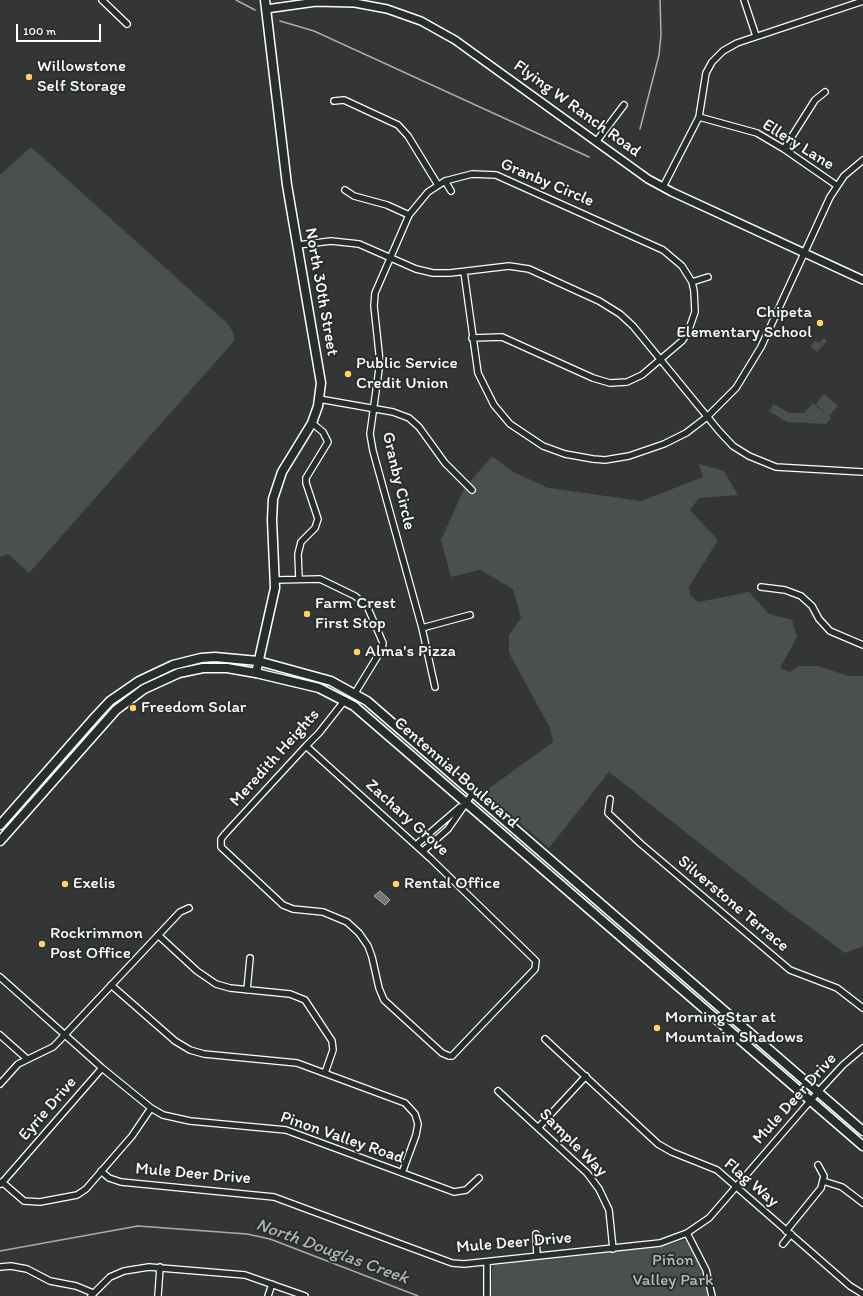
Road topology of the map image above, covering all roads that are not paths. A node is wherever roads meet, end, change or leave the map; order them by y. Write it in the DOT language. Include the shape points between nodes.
graph roads {
  1 [pos="102,0"];
  2 [pos="265,0"];
  3 [pos="744,0"];
  4 [pos="863,1"];
  5 [pos="266,9"];
  6 [pos="128,24"];
  7 [pos="756,36"];
  8 [pos="825,92"];
  9 [pos="334,101"];
  10 [pos="624,105"];
  11 [pos="699,117"];
  12 [pos="596,142"];
  13 [pos="784,149"];
  14 [pos="863,160"];
  15 [pos="445,181"];
  16 [pos="438,185"];
  17 [pos="836,185"];
  18 [pos="663,187"];
  19 [pos="345,190"];
  20 [pos="451,191"];
  21 [pos="410,215"];
  22 [pos="298,245"];
  23 [pos="804,252"];
  24 [pos="391,257"];
  25 [pos="464,272"];
  26 [pos="708,277"];
  27 [pos="863,280"];
  28 [pos="692,282"];
  29 [pos="472,338"];
  30 [pos="660,360"];
  31 [pos="319,399"];
  32 [pos="373,408"];
  33 [pos="707,417"];
  34 [pos="312,423"];
  35 [pos="863,472"];
  36 [pos="472,490"];
  37 [pos="299,579"];
  38 [pos="275,580"];
  39 [pos="761,587"];
  40 [pos="470,615"];
  41 [pos="422,628"];
  42 [pos="863,645"];
  43 [pos="258,661"];
  44 [pos="256,673"];
  45 [pos="435,687"];
  46 [pos="355,693"];
  47 [pos="345,700"];
  48 [pos="306,746"];
  49 [pos="473,793"];
  50 [pos="610,799"];
  51 [pos="466,801"];
  52 [pos="0,825"];
  53 [pos="0,841"];
  54 [pos="416,845"];
  55 [pos="423,851"];
  56 [pos="190,908"];
  57 [pos="158,935"];
  58 [pos="250,958"];
  59 [pos="536,964"];
  60 [pos="0,976"];
  61 [pos="111,985"];
  62 [pos="247,990"];
  63 [pos="863,1008"];
  64 [pos="0,1035"];
  65 [pos="64,1035"];
  66 [pos="545,1039"];
  67 [pos="863,1048"];
  68 [pos="27,1059"];
  69 [pos="102,1068"];
  70 [pos="325,1073"];
  71 [pos="586,1076"];
  72 [pos="0,1084"];
  73 [pos="498,1090"];
  74 [pos="818,1092"];
  75 [pos="811,1100"];
  76 [pos="151,1108"];
  77 [pos="538,1128"];
  78 [pos="863,1131"];
  79 [pos="863,1146"];
  80 [pos="672,1152"];
  81 [pos="670,1159"];
  82 [pos="818,1165"];
  83 [pos="100,1171"];
  84 [pos="402,1173"];
  85 [pos="479,1178"];
  86 [pos="823,1182"];
  87 [pos="1,1184"];
  88 [pos="736,1187"];
  89 [pos="863,1203"];
  90 [pos="687,1233"];
  91 [pos="788,1233"];
  92 [pos="536,1234"];
  93 [pos="783,1244"];
  94 [pos="613,1249"];
  95 [pos="537,1256"];
  96 [pos="487,1262"];
  97 [pos="0,1266"];
  98 [pos="160,1267"];
  99 [pos="272,1284"];
  100 [pos="92,1294"];
  101 [pos="863,1294"];
  102 [pos="158,1296"];
  103 [pos="268,1296"];
  104 [pos="305,1296"];
  105 [pos="487,1296"];
  106 [pos="712,1296"];
  1 -- 6 [label="street"];
  2 -- 5 [label="main road, North 30th Street"];
  3 -- 7 [label="street"];
  4 -- 7 [label="street"];
  5 -- 12 [label="street, Flying W Ranch Road" via="334,2 372,6 405,14 456,40"];
  5 -- 22 [label="main road, North 30th Street" via="287,185"];
  7 -- 11 [label="street" via="730,46 712,62 704,81"];
  8 -- 13 [label="street" via="815,100"];
  9 -- 16 [label="street" via="344,100 398,125 408,136"];
  10 -- 12 [label="street"];
  11 -- 13 [label="street, Ellery Lane" via="757,133"];
  11 -- 18 [label="street"];
  12 -- 18 [label="street, Flying W Ranch Road"];
  13 -- 17 [label="street, Ellery Lane"];
  14 -- 17 [label="street"];
  15 -- 16 [label="street, Granby Circle"];
  15 -- 20 [label="street"];
  15 -- 28 [label="street, Granby Circle" via="463,175 482,173 507,178 663,250 682,266"];
  16 -- 21 [label="street, Granby Circle" via="422,198"];
  17 -- 23 [label="street"];
  18 -- 23 [label="street, Flying W Ranch Road"];
  19 -- 21 [label="street" via="354,196 387,205"];
  21 -- 24 [label="street, Granby Circle"];
  22 -- 24 [label="street" via="331,241 350,242"];
  22 -- 31 [label="main road, North 30th Street" via="321,376"];
  23 -- 27 [label="street, Flying W Ranch Road"];
  23 -- 33 [label="street" via="746,374 728,398"];
  24 -- 25 [label="street" via="424,272"];
  24 -- 32 [label="street, Granby Circle" via="374,299 380,362"];
  25 -- 29 [label="street"];
  25 -- 30 [label="street" via="516,266 536,271 599,301 620,314"];
  26 -- 28 [label="street"];
  28 -- 30 [label="street, Granby Circle" via="695,312 690,327 682,341"];
  29 -- 30 [label="street, Granby Circle" via="494,336 506,339 592,378 610,383 634,379"];
  29 -- 33 [label="street" via="478,373 494,405 519,432 554,451 606,460 629,456 677,438"];
  30 -- 33 [label="street"];
  31 -- 32 [label="street"];
  31 -- 34 [label="main road, North 30th Street"];
  32 -- 36 [label="street" via="402,415 415,423 440,457"];
  32 -- 41 [label="street, Granby Circle" via="370,434 373,451"];
  33 -- 35 [label="street" via="733,446 766,464 788,468"];
  34 -- 37 [label="street" via="323,432 328,442 306,478 318,519 315,528 301,542 298,554"];
  34 -- 38 [label="main road, North 30th Street" via="282,472 273,499"];
  37 -- 38 [label="street"];
  37 -- 46 [label="street" via="327,581 362,602 371,613 383,643 382,649"];
  38 -- 43 [label="main road, North 30th Street" via="274,597"];
  39 -- 42 [label="street" via="785,590 801,596 812,606 830,631"];
  40 -- 41 [label="street"];
  41 -- 45 [label="street, Granby Circle"];
  43 -- 44 [label="main road, North 30th Street"];
  43 -- 46 [label="main road, Centennial Boulevard" via="322,678"];
  43 -- 52 [label="main road, Centennial Boulevard" via="201,658 172,665 138,681 96,716"];
  44 -- 47 [label="main road, Centennial Boulevard" via="319,688"];
  44 -- 53 [label="main road, Centennial Boulevard" via="227,668 203,668 179,672 144,689 116,710"];
  46 -- 49 [label="main road, Centennial Boulevard"];
  47 -- 48 [label="street, Meredith Heights"];
  47 -- 51 [label="main road, Centennial Boulevard" via="371,719"];
  48 -- 54 [label="street, Zachary Grove"];
  48 -- 59 [label="street, Meredith Heights" via="225,834 220,843 223,850 283,905 292,909 329,913 347,922 359,933 372,957 384,1000 442,1053 449,1056 456,1053 535,969"];
  49 -- 51 [label="street"];
  49 -- 74 [label="main road, Centennial Boulevard"];
  50 -- 63 [label="street, Silverstone Terrace" via="608,813 790,970 836,988"];
  51 -- 54 [label="street"];
  51 -- 55 [label="street" via="448,829"];
  51 -- 75 [label="main road, Centennial Boulevard"];
  54 -- 55 [label="street, Zachary Grove"];
  55 -- 59 [label="street, Zachary Grove" via="534,958"];
  56 -- 57 [label="street" via="180,912"];
  57 -- 61 [label="street"];
  57 -- 62 [label="street" via="203,976 222,986"];
  58 -- 62 [label="street"];
  60 -- 65 [label="street, Pinon Valley Road"];
  61 -- 65 [label="street"];
  61 -- 70 [label="street" via="175,1041 190,1050 204,1054 291,1062"];
  62 -- 70 [label="street" via="296,995 309,1005 332,1041 333,1050"];
  64 -- 68 [label="street"];
  65 -- 68 [label="street" via="53,1047"];
  65 -- 69 [label="street, Pinon Valley Road"];
  66 -- 71 [label="street, Flag Way"];
  67 -- 74 [label="street, Mule Deer Drive"];
  68 -- 72 [label="street" via="18,1064"];
  69 -- 76 [label="street, Pinon Valley Road"];
  69 -- 87 [label="street, Eyrie Drive"];
  70 -- 84 [label="street" via="399,1100 413,1110 418,1129"];
  71 -- 77 [label="street"];
  71 -- 80 [label="street, Flag Way" via="658,1144"];
  73 -- 77 [label="street, Sample Way"];
  74 -- 75 [label="street, Mule Deer Drive"];
  74 -- 78 [label="main road, Centennial Boulevard"];
  75 -- 79 [label="main road, Centennial Boulevard"];
  75 -- 88 [label="street, Mule Deer Drive"];
  76 -- 83 [label="street" via="132,1136"];
  76 -- 84 [label="street, Pinon Valley Road" via="175,1119 286,1130"];
  77 -- 94 [label="street, Sample Way" via="587,1173 599,1188 609,1210"];
  80 -- 81 [label="street"];
  80 -- 88 [label="street, Flag Way" via="711,1167"];
  82 -- 86 [label="street" via="824,1176"];
  83 -- 87 [label="street" via="86,1189 77,1195 40,1202 24,1201"];
  83 -- 96 [label="street, Mule Deer Drive" via="109,1178 121,1182 274,1197 446,1262"];
  84 -- 85 [label="street, Pinon Valley Road" via="454,1192 466,1190"];
  86 -- 89 [label="street" via="842,1188"];
  86 -- 91 [label="street" via="818,1194"];
  88 -- 90 [label="street, Mule Deer Drive" via="708,1218"];
  88 -- 91 [label="street, Flag Way"];
  90 -- 94 [label="street, Mule Deer Drive" via="660,1243"];
  90 -- 106 [label="street" via="706,1270"];
  91 -- 93 [label="street"];
  91 -- 101 [label="street, Flag Way"];
  92 -- 95 [label="street"];
  94 -- 95 [label="street, Mule Deer Drive"];
  95 -- 96 [label="street, Mule Deer Drive"];
  96 -- 105 [label="street"];
  97 -- 100 [label="street" via="27,1269 50,1281 76,1286"];
  98 -- 99 [label="street" via="245,1275"];
  98 -- 100 [label="street" via="124,1271 110,1277"];
  98 -- 102 [label="street"];
  99 -- 103 [label="street"];
  99 -- 104 [label="street"];
}
